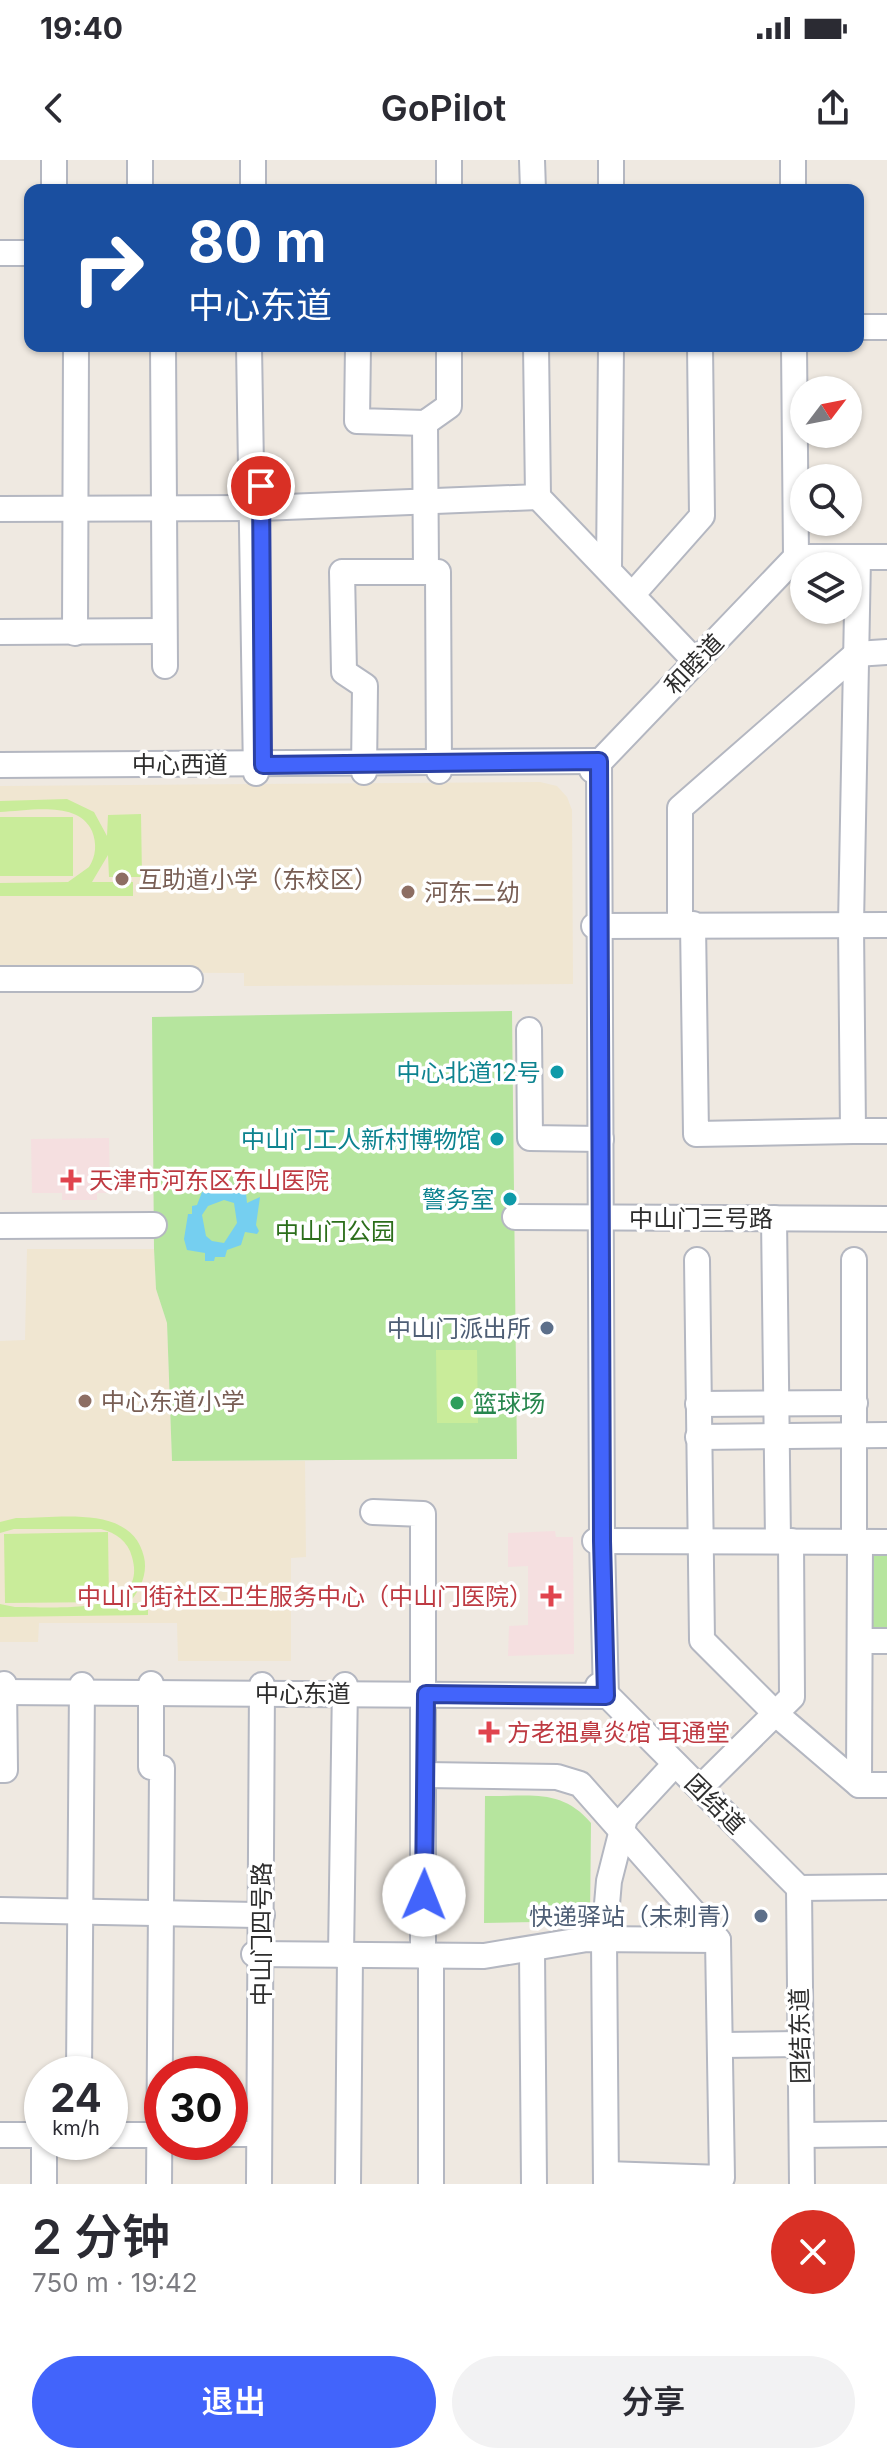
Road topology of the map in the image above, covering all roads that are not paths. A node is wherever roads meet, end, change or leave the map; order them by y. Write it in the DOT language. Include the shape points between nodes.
graph roads {
  1 [pos="54,160"];
  2 [pos="140,160"];
  3 [pos="245,160"];
  4 [pos="253,160"];
  5 [pos="449,160"];
  6 [pos="532,160"];
  7 [pos="611,160"];
  8 [pos="793,160"];
  9 [pos="54,184"];
  10 [pos="140,184"];
  11 [pos="246,184"];
  12 [pos="253,184"];
  13 [pos="449,184"];
  14 [pos="533,184"];
  15 [pos="611,184"];
  16 [pos="793,184"];
  17 [pos="0,253"];
  18 [pos="24,253"];
  19 [pos="0,264"];
  20 [pos="24,264"];
  21 [pos="864,327"];
  22 [pos="887,327"];
  23 [pos="76,352"];
  24 [pos="163,352"];
  25 [pos="249,352"];
  26 [pos="259,352"];
  27 [pos="358,352"];
  28 [pos="449,352"];
  29 [pos="536,352"];
  30 [pos="611,352"];
  31 [pos="700,352"];
  32 [pos="794,352"];
  33 [pos="425,423"];
  34 [pos="538,497"];
  35 [pos="426,500"];
  36 [pos="257,507"];
  37 [pos="77,508"];
  38 [pos="163,508"];
  39 [pos="0,509"];
  40 [pos="796,552"];
  41 [pos="887,557"];
  42 [pos="862,558"];
  43 [pos="790,563"];
  44 [pos="609,569"];
  45 [pos="426,572"];
  46 [pos="633,594"];
  47 [pos="857,624"];
  48 [pos="164,631"];
  49 [pos="0,632"];
  50 [pos="75,633"];
  51 [pos="887,652"];
  52 [pos="856,654"];
  53 [pos="696,662"];
  54 [pos="165,666"];
  55 [pos="0,765"];
  56 [pos="596,766"];
  57 [pos="364,767"];
  58 [pos="439,767"];
  59 [pos="260,769"];
  60 [pos="0,775"];
  61 [pos="686,923"];
  62 [pos="851,925"];
  63 [pos="887,925"];
  64 [pos="598,926"];
  65 [pos="0,979"];
  66 [pos="190,979"];
  67 [pos="529,1030"];
  68 [pos="853,1131"];
  69 [pos="887,1131"];
  70 [pos="597,1139"];
  71 [pos="515,1217"];
  72 [pos="598,1218"];
  73 [pos="774,1218"];
  74 [pos="887,1219"];
  75 [pos="154,1225"];
  76 [pos="0,1226"];
  77 [pos="697,1260"];
  78 [pos="854,1260"];
  79 [pos="776,1403"];
  80 [pos="855,1403"];
  81 [pos="698,1404"];
  82 [pos="887,1435"];
  83 [pos="776,1436"];
  84 [pos="855,1436"];
  85 [pos="698,1437"];
  86 [pos="373,1512"];
  87 [pos="700,1540"];
  88 [pos="598,1541"];
  89 [pos="785,1541"];
  90 [pos="857,1542"];
  91 [pos="887,1542"];
  92 [pos="860,1641"];
  93 [pos="887,1641"];
  94 [pos="2,1688"];
  95 [pos="82,1688"];
  96 [pos="152,1688"];
  97 [pos="258,1689"];
  98 [pos="346,1689"];
  99 [pos="426,1690"];
  100 [pos="602,1691"];
  101 [pos="776,1714"];
  102 [pos="675,1764"];
  103 [pos="0,1770"];
  104 [pos="426,1775"];
  105 [pos="859,1785"];
  106 [pos="887,1785"];
  107 [pos="700,1788"];
  108 [pos="622,1831"];
  109 [pos="887,1887"];
  110 [pos="799,1888"];
  111 [pos="0,1910"];
  112 [pos="79,1911"];
  113 [pos="159,1913"];
  114 [pos="257,1914"];
  115 [pos="604,1939"];
  116 [pos="718,1940"];
  117 [pos="532,1951"];
  118 [pos="258,1954"];
  119 [pos="345,1955"];
  120 [pos="427,1956"];
  121 [pos="800,2044"];
  122 [pos="722,2045"];
  123 [pos="79,2056"];
  124 [pos="160,2056"];
  125 [pos="248,2118"];
  126 [pos="887,2134"];
  127 [pos="0,2135"];
  128 [pos="24,2135"];
  129 [pos="802,2135"];
  130 [pos="248,2138"];
  131 [pos="248,2144"];
  132 [pos="44,2160"];
  133 [pos="159,2160"];
  134 [pos="606,2179"];
  135 [pos="44,2184"];
  136 [pos="159,2184"];
  137 [pos="252,2184"];
  138 [pos="259,2184"];
  139 [pos="348,2184"];
  140 [pos="431,2184"];
  141 [pos="534,2184"];
  142 [pos="802,2184"];
  1 -- 9 [label="street"];
  2 -- 10 [label="street"];
  3 -- 11 [label="street"];
  4 -- 12 [label="street"];
  5 -- 13 [label="street"];
  6 -- 14 [label="street"];
  7 -- 15 [label="street"];
  8 -- 16 [label="street"];
  17 -- 18 [label="street"];
  19 -- 20 [label="street"];
  21 -- 22 [label="street"];
  23 -- 37 [label="street"];
  24 -- 38 [label="street"];
  25 -- 36 [label="street"];
  26 -- 36 [label="street"];
  27 -- 33 [label="street" via="357,421"];
  28 -- 33 [label="street" via="449,406"];
  29 -- 34 [label="street"];
  30 -- 44 [label="street"];
  31 -- 46 [label="street" via="702,516"];
  32 -- 40 [label="street"];
  33 -- 35 [label="street"];
  34 -- 35 [label="street"];
  34 -- 44 [label="street"];
  35 -- 36 [label="street"];
  35 -- 45 [label="street"];
  36 -- 38 [label="street"];
  36 -- 59 [label="street"];
  37 -- 38 [label="street"];
  37 -- 39 [label="street"];
  37 -- 50 [label="street"];
  38 -- 48 [label="street"];
  41 -- 42 [label="street"];
  43 -- 53 [label="street, 和睦道"];
  44 -- 46 [label="street"];
  45 -- 57 [label="street" via="342,572 344,672 365,686"];
  45 -- 58 [label="street" via="438,572"];
  46 -- 53 [label="street"];
  47 -- 52 [label="street"];
  48 -- 50 [label="street"];
  48 -- 54 [label="street"];
  49 -- 50 [label="street"];
  51 -- 52 [label="street"];
  52 -- 61 [label="street" via="680,808"];
  52 -- 62 [label="street"];
  53 -- 56 [label="street, 和睦道"];
  55 -- 59 [label="street, 中心西道"];
  56 -- 58 [label="street, 中心西道"];
  56 -- 64 [label="street"];
  57 -- 58 [label="street, 中心西道"];
  57 -- 59 [label="street, 中心西道"];
  59 -- 60 [label="street, 中心西道"];
  61 -- 62 [label="street"];
  61 -- 64 [label="street"];
  61 -- 68 [label="street" via="696,1134"];
  62 -- 63 [label="street"];
  62 -- 68 [label="street"];
  64 -- 70 [label="street"];
  65 -- 66 [label="street"];
  67 -- 70 [label="street" via="530,1138"];
  68 -- 69 [label="street"];
  70 -- 72 [label="street"];
  71 -- 72 [label="street, 中山门三号路"];
  72 -- 73 [label="street, 中山门三号路"];
  72 -- 88 [label="street"];
  73 -- 74 [label="street, 中山门三号路"];
  73 -- 79 [label="street"];
  75 -- 76 [label="street"];
  77 -- 81 [label="street"];
  78 -- 80 [label="street"];
  79 -- 80 [label="street"];
  79 -- 81 [label="street"];
  79 -- 83 [label="street"];
  80 -- 84 [label="street"];
  81 -- 85 [label="street"];
  82 -- 84 [label="street"];
  83 -- 84 [label="street"];
  83 -- 85 [label="street"];
  83 -- 89 [label="street"];
  84 -- 90 [label="street"];
  85 -- 87 [label="street"];
  86 -- 99 [label="street" via="423,1514"];
  87 -- 88 [label="street"];
  87 -- 89 [label="street"];
  87 -- 101 [label="street" via="702,1640"];
  88 -- 100 [label="street"];
  89 -- 90 [label="street"];
  89 -- 101 [label="street" via="792,1697"];
  90 -- 91 [label="street"];
  90 -- 92 [label="street"];
  92 -- 93 [label="street"];
  92 -- 105 [label="street"];
  94 -- 95 [label="street, 中心东道"];
  94 -- 103 [label="street" via="5,1770"];
  95 -- 96 [label="street, 中心东道"];
  95 -- 112 [label="street"];
  96 -- 97 [label="street, 中心东道"];
  96 -- 113 [label="street" via="151,1767 162,1768"];
  97 -- 98 [label="street, 中心东道"];
  97 -- 114 [label="street, 中山门四号路"];
  98 -- 99 [label="street, 中心东道"];
  98 -- 119 [label="street"];
  99 -- 100 [label="street, 中心东道"];
  99 -- 104 [label="street"];
  100 -- 102 [label="street, 团结道"];
  101 -- 105 [label="street"];
  101 -- 107 [label="street"];
  102 -- 107 [label="street, 团结道"];
  102 -- 108 [label="street" via="632,1807"];
  104 -- 108 [label="street" via="570,1779"];
  104 -- 120 [label="street"];
  105 -- 106 [label="street"];
  107 -- 110 [label="street, 团结道"];
  108 -- 115 [label="street" via="609,1881"];
  108 -- 116 [label="street"];
  109 -- 110 [label="street"];
  110 -- 121 [label="street, 团结东道"];
  111 -- 112 [label="street"];
  112 -- 113 [label="street"];
  112 -- 123 [label="street"];
  113 -- 114 [label="street"];
  113 -- 124 [label="street"];
  114 -- 118 [label="street, 中山门四号路"];
  115 -- 116 [label="street"];
  115 -- 117 [label="street"];
  115 -- 134 [label="street"];
  116 -- 122 [label="street"];
  117 -- 120 [label="street"];
  117 -- 141 [label="street"];
  118 -- 119 [label="street"];
  118 -- 125 [label="street, 中山门四号路"];
  119 -- 120 [label="street"];
  119 -- 139 [label="street"];
  120 -- 140 [label="street"];
  121 -- 122 [label="street"];
  121 -- 129 [label="street, 团结东道"];
  122 -- 134 [label="street" via="722,2178"];
  126 -- 129 [label="street"];
  127 -- 128 [label="street"];
  129 -- 142 [label="street, 团结东道"];
  130 -- 138 [label="street, 中山门四号路"];
  131 -- 137 [label="street, 中山门四号路"];
  132 -- 135 [label="street"];
  133 -- 136 [label="street"];
}
